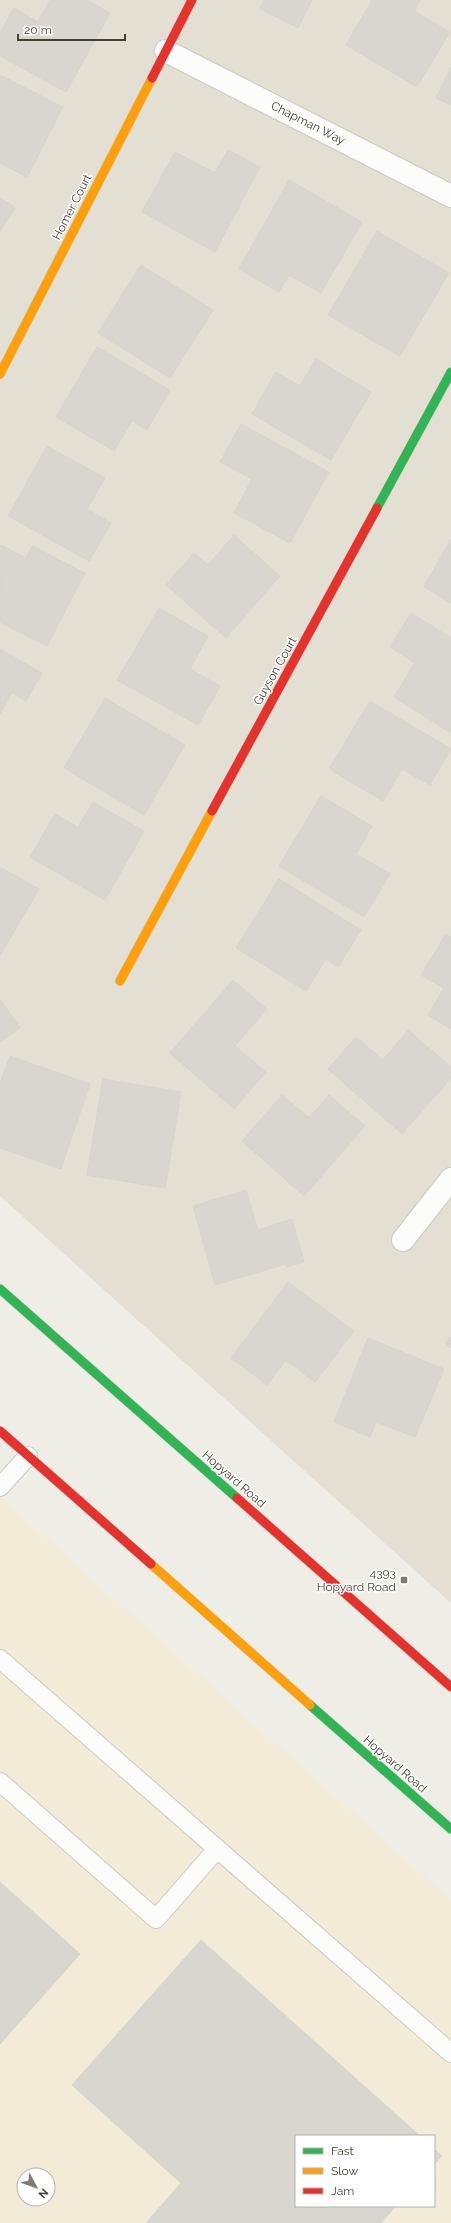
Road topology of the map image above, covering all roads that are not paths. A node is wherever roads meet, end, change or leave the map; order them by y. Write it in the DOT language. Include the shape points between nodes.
graph roads {
  1 [pos="192,0"];
  2 [pos="166,51"];
  3 [pos="451,196"];
  4 [pos="451,372"];
  5 [pos="0,374"];
  6 [pos="120,981"];
  7 [pos="451,1179"];
  8 [pos="403,1240"];
  9 [pos="0,1289"];
  10 [pos="0,1432"];
  11 [pos="28,1456"];
  12 [pos="0,1487"];
  13 [pos="0,1659"];
  14 [pos="451,1687"];
  15 [pos="0,1782"];
  16 [pos="451,1829"];
  17 [pos="217,1849"];
  18 [pos="451,2054"];
  1 -- 2 [label="main road, Homer Court"];
  2 -- 3 [label="street, Chapman Way"];
  2 -- 5 [label="main road, Homer Court"];
  4 -- 6 [label="main road, Guyson Court"];
  7 -- 8 [label="street"];
  9 -- 14 [label="main road, Hopyard Road"];
  10 -- 11 [label="main road, Hopyard Road"];
  11 -- 12 [label="lane"];
  11 -- 16 [label="main road, Hopyard Road"];
  13 -- 17 [label="lane"];
  15 -- 17 [label="lane" via="156,1919"];
  17 -- 18 [label="lane"];
}
